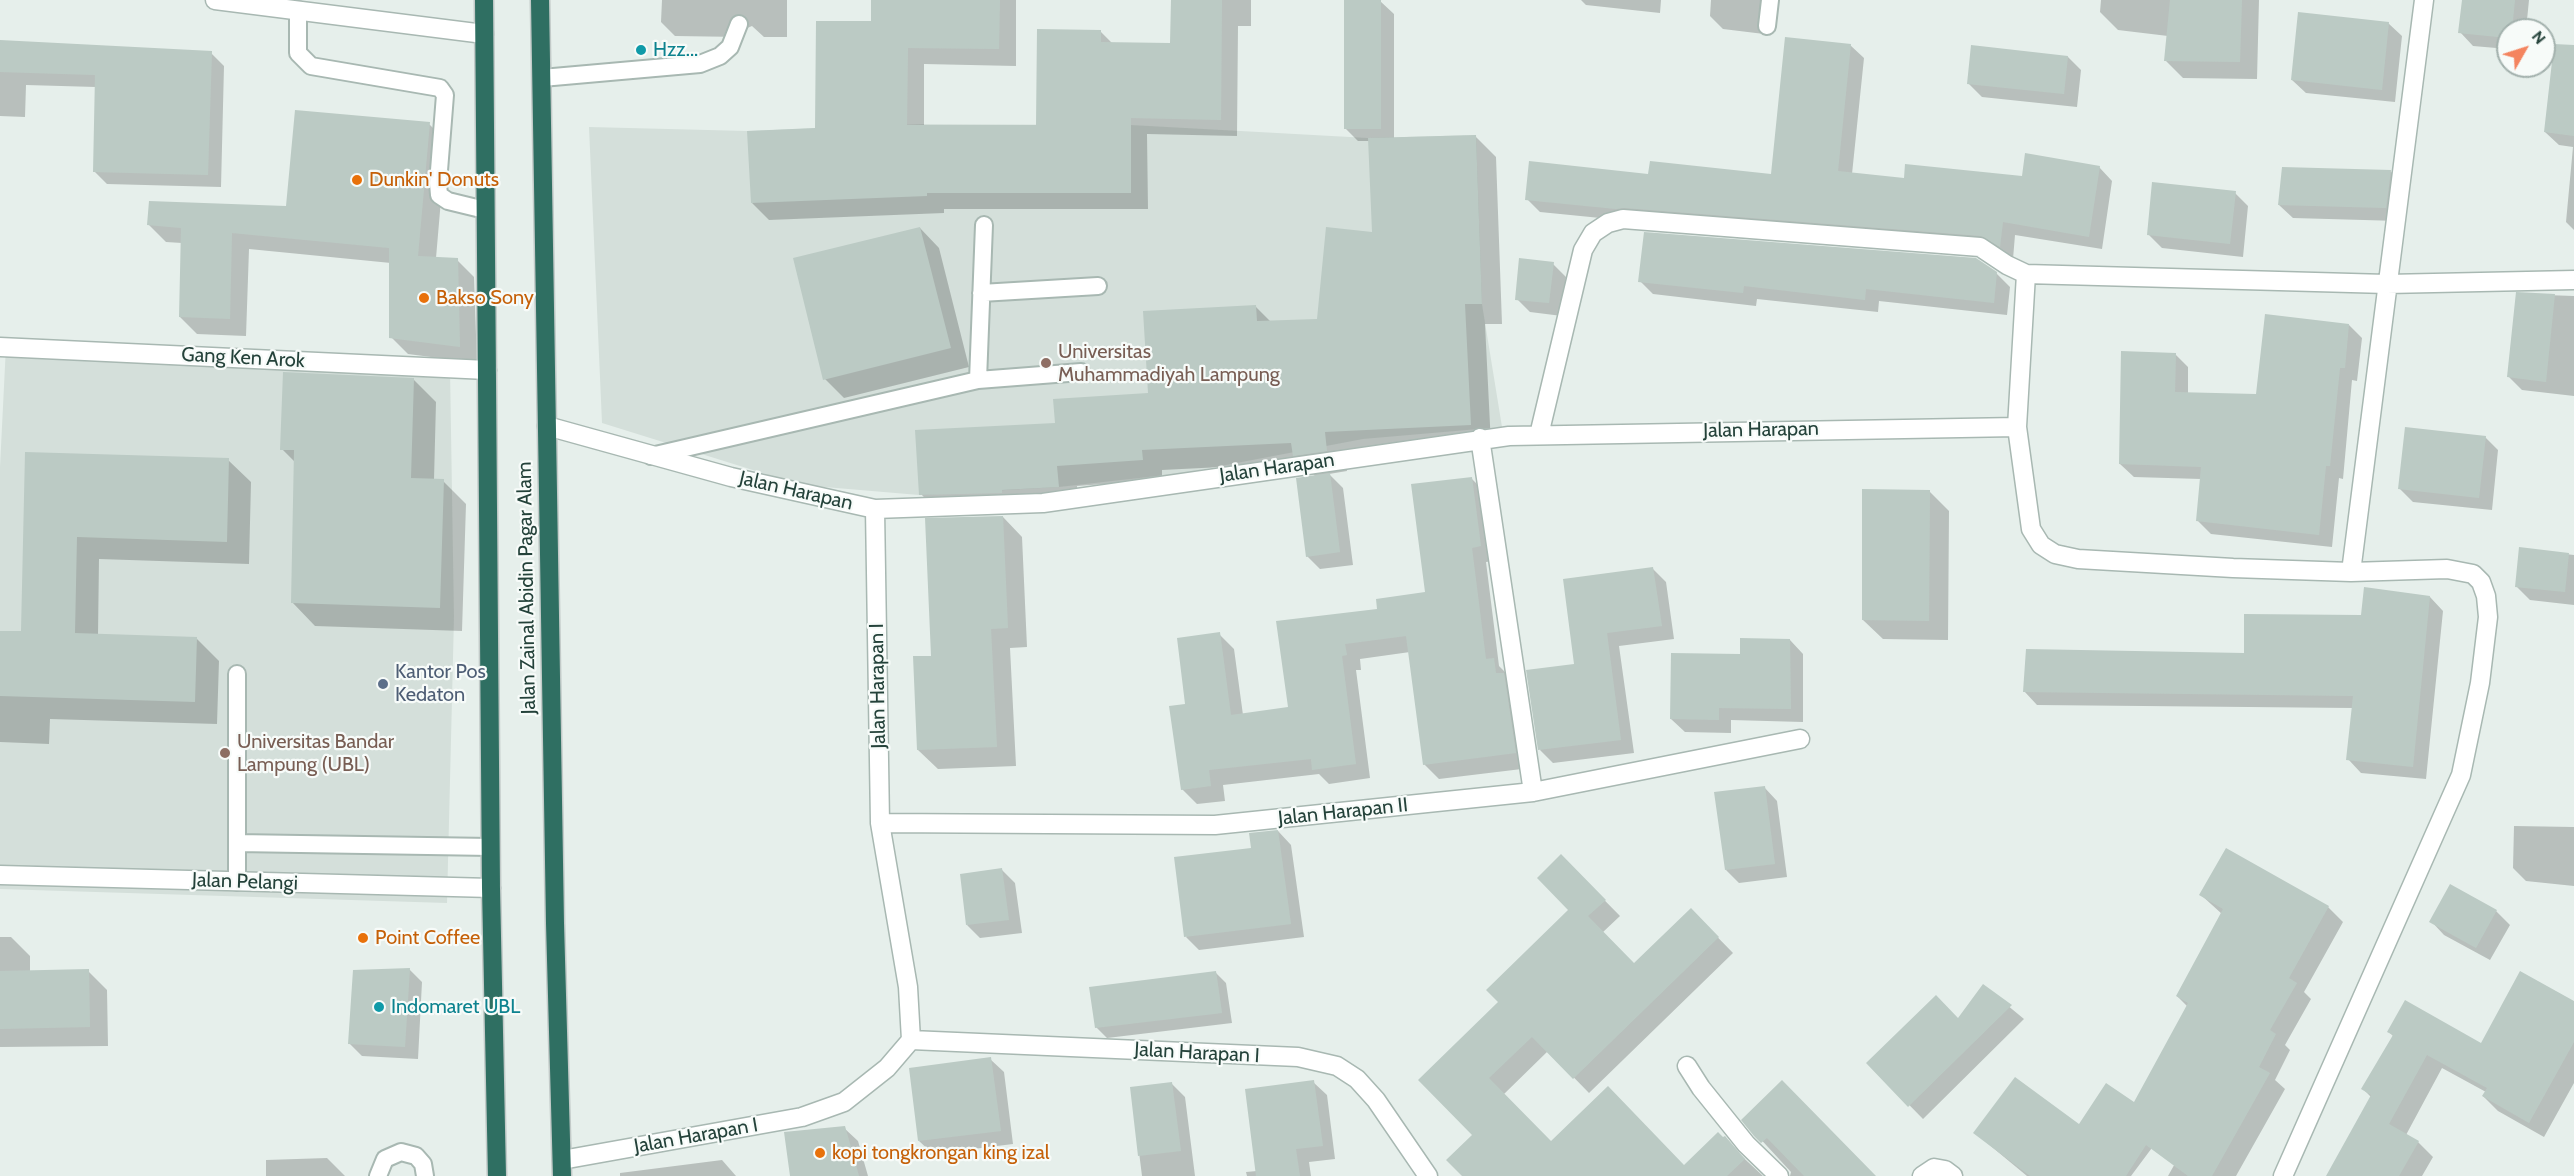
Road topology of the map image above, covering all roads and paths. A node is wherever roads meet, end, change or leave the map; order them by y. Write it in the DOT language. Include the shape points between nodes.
graph roads {
  1 [pos="216,0"];
  2 [pos="484,0"];
  3 [pos="540,0"];
  4 [pos="1770,0"];
  5 [pos="2424,0"];
  6 [pos="298,10"];
  7 [pos="739,24"];
  8 [pos="1767,26"];
  9 [pos="484,34"];
  10 [pos="542,78"];
  11 [pos="485,210"];
  12 [pos="984,225"];
  13 [pos="2026,274"];
  14 [pos="2574,280"];
  15 [pos="2388,284"];
  16 [pos="1098,286"];
  17 [pos="981,293"];
  18 [pos="0,347"];
  19 [pos="487,369"];
  20 [pos="1081,372"];
  21 [pos="978,380"];
  22 [pos="548,426"];
  23 [pos="2017,427"];
  24 [pos="1539,435"];
  25 [pos="1480,438"];
  26 [pos="650,456"];
  27 [pos="875,509"];
  28 [pos="2351,572"];
  29 [pos="237,674"];
  30 [pos="1800,739"];
  31 [pos="1533,792"];
  32 [pos="880,823"];
  33 [pos="237,843"];
  34 [pos="491,847"];
  35 [pos="0,875"];
  36 [pos="237,882"];
  37 [pos="491,888"];
  38 [pos="911,1040"];
  39 [pos="1687,1066"];
  40 [pos="562,1168"];
  41 [pos="378,1176"];
  42 [pos="424,1176"];
  43 [pos="496,1176"];
  44 [pos="1428,1176"];
  45 [pos="1779,1176"];
  46 [pos="1922,1176"];
  47 [pos="1953,1176"];
  48 [pos="2283,1176"];
  1 -- 6 [label="street"];
  2 -- 9 [label="highway, Jalan Zainal Abidin Pagar Alam"];
  3 -- 10 [label="highway, Jalan Zainal Abidin Pagar Alam"];
  4 -- 8 [label="lane"];
  5 -- 15 [label="street"];
  6 -- 9 [label="street"];
  6 -- 11 [label="lane" via="298,52 311,66 440,88 445,95 439,195"];
  7 -- 10 [label="lane" via="730,47 700,64"];
  9 -- 11 [label="highway, Jalan Zainal Abidin Pagar Alam"];
  10 -- 22 [label="highway, Jalan Zainal Abidin Pagar Alam"];
  11 -- 19 [label="highway, Jalan Zainal Abidin Pagar Alam"];
  12 -- 17 [label="lane"];
  13 -- 15 [label="street"];
  13 -- 23 [label="street"];
  13 -- 24 [label="street" via="1980,247 1623,219 1608,223 1593,233 1583,250"];
  14 -- 15 [label="street"];
  15 -- 28 [label="street"];
  16 -- 17 [label="lane"];
  17 -- 21 [label="lane"];
  18 -- 19 [label="street, Gang Ken Arok"];
  19 -- 34 [label="highway, Jalan Zainal Abidin Pagar Alam"];
  20 -- 21 [label="lane"];
  21 -- 26 [label="lane"];
  22 -- 26 [label="street, Jalan Harapan"];
  22 -- 40 [label="highway, Jalan Zainal Abidin Pagar Alam"];
  23 -- 24 [label="street, Jalan Harapan"];
  23 -- 28 [label="street" via="2031,529 2041,545 2055,554 2078,559"];
  24 -- 25 [label="street, Jalan Harapan"];
  25 -- 27 [label="street, Jalan Harapan" via="1043,503"];
  25 -- 31 [label="street"];
  26 -- 27 [label="street, Jalan Harapan"];
  27 -- 32 [label="street, Jalan Harapan I"];
  28 -- 48 [label="street" via="2447,568 2473,574 2486,596 2488,617 2480,683 2460,775"];
  29 -- 33 [label="lane"];
  30 -- 31 [label="street, Jalan Harapan II"];
  31 -- 32 [label="street, Jalan Harapan II" via="1215,825"];
  32 -- 38 [label="street, Jalan Harapan I" via="908,987"];
  33 -- 34 [label="lane"];
  33 -- 36 [label="lane"];
  34 -- 37 [label="highway, Jalan Zainal Abidin Pagar Alam"];
  35 -- 36 [label="street, Jalan Pelangi"];
  36 -- 37 [label="street, Jalan Pelangi"];
  37 -- 43 [label="highway, Jalan Zainal Abidin Pagar Alam"];
  38 -- 40 [label="street, Jalan Harapan I" via="887,1068 844,1102 802,1117"];
  38 -- 44 [label="street, Jalan Harapan I" via="1298,1057 1337,1066 1357,1079 1376,1100"];
  39 -- 45 [label="street" via="1746,1144"];
  41 -- 42 [label="lane" via="385,1159 401,1152 416,1156 423,1164"];
  46 -- 47 [label="street" via="1934,1168"];
}
